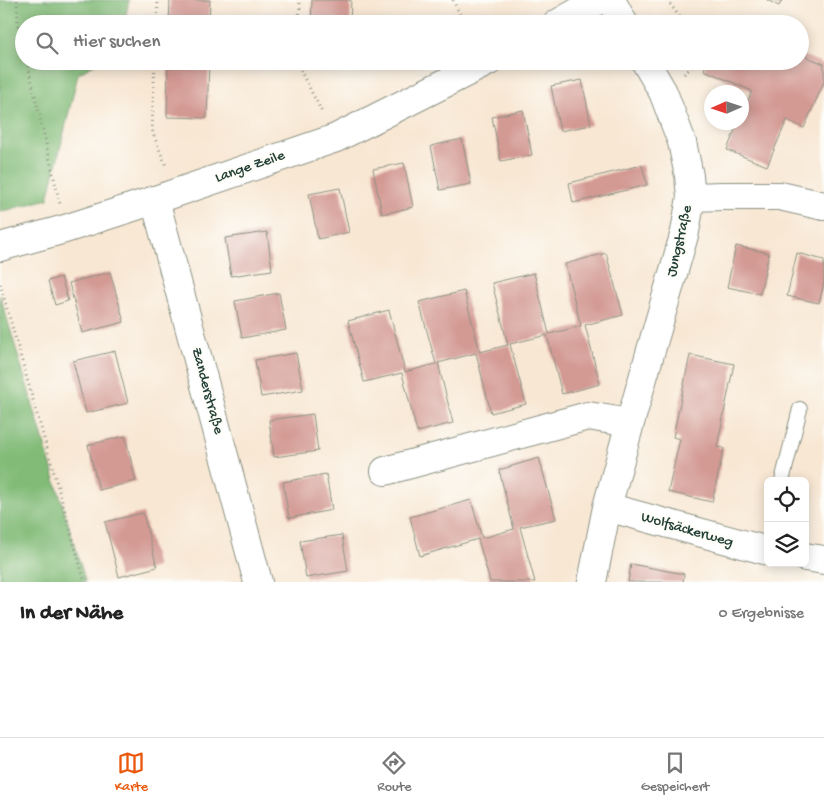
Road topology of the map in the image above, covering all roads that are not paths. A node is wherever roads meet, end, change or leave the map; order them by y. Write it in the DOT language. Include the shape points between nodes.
graph roads {
  1 [pos="599,0"];
  2 [pos="611,0"];
  3 [pos="573,15"];
  4 [pos="619,15"];
  5 [pos="471,70"];
  6 [pos="650,70"];
  7 [pos="167,196"];
  8 [pos="690,197"];
  9 [pos="824,206"];
  10 [pos="0,247"];
  11 [pos="800,409"];
  12 [pos="630,423"];
  13 [pos="385,471"];
  14 [pos="783,477"];
  15 [pos="607,507"];
  16 [pos="764,546"];
  17 [pos="809,558"];
  18 [pos="824,560"];
  19 [pos="258,582"];
  20 [pos="592,582"];
  1 -- 3 [label="street"];
  2 -- 4 [label="street"];
  5 -- 7 [label="street, Lange Zeile" via="336,138"];
  6 -- 8 [label="street, Jungstraße" via="663,92 682,142"];
  7 -- 10 [label="street, Lange Zeile"];
  7 -- 19 [label="street, Zanderstraße"];
  8 -- 9 [label="street" via="780,196"];
  8 -- 12 [label="street, Jungstraße" via="685,232"];
  11 -- 14 [label="lane"];
  12 -- 13 [label="street" via="588,416"];
  12 -- 15 [label="street, Jungstraße"];
  15 -- 16 [label="street, Wolfsäckerweg"];
  15 -- 20 [label="street, Jungstraße"];
  17 -- 18 [label="street"];
}
